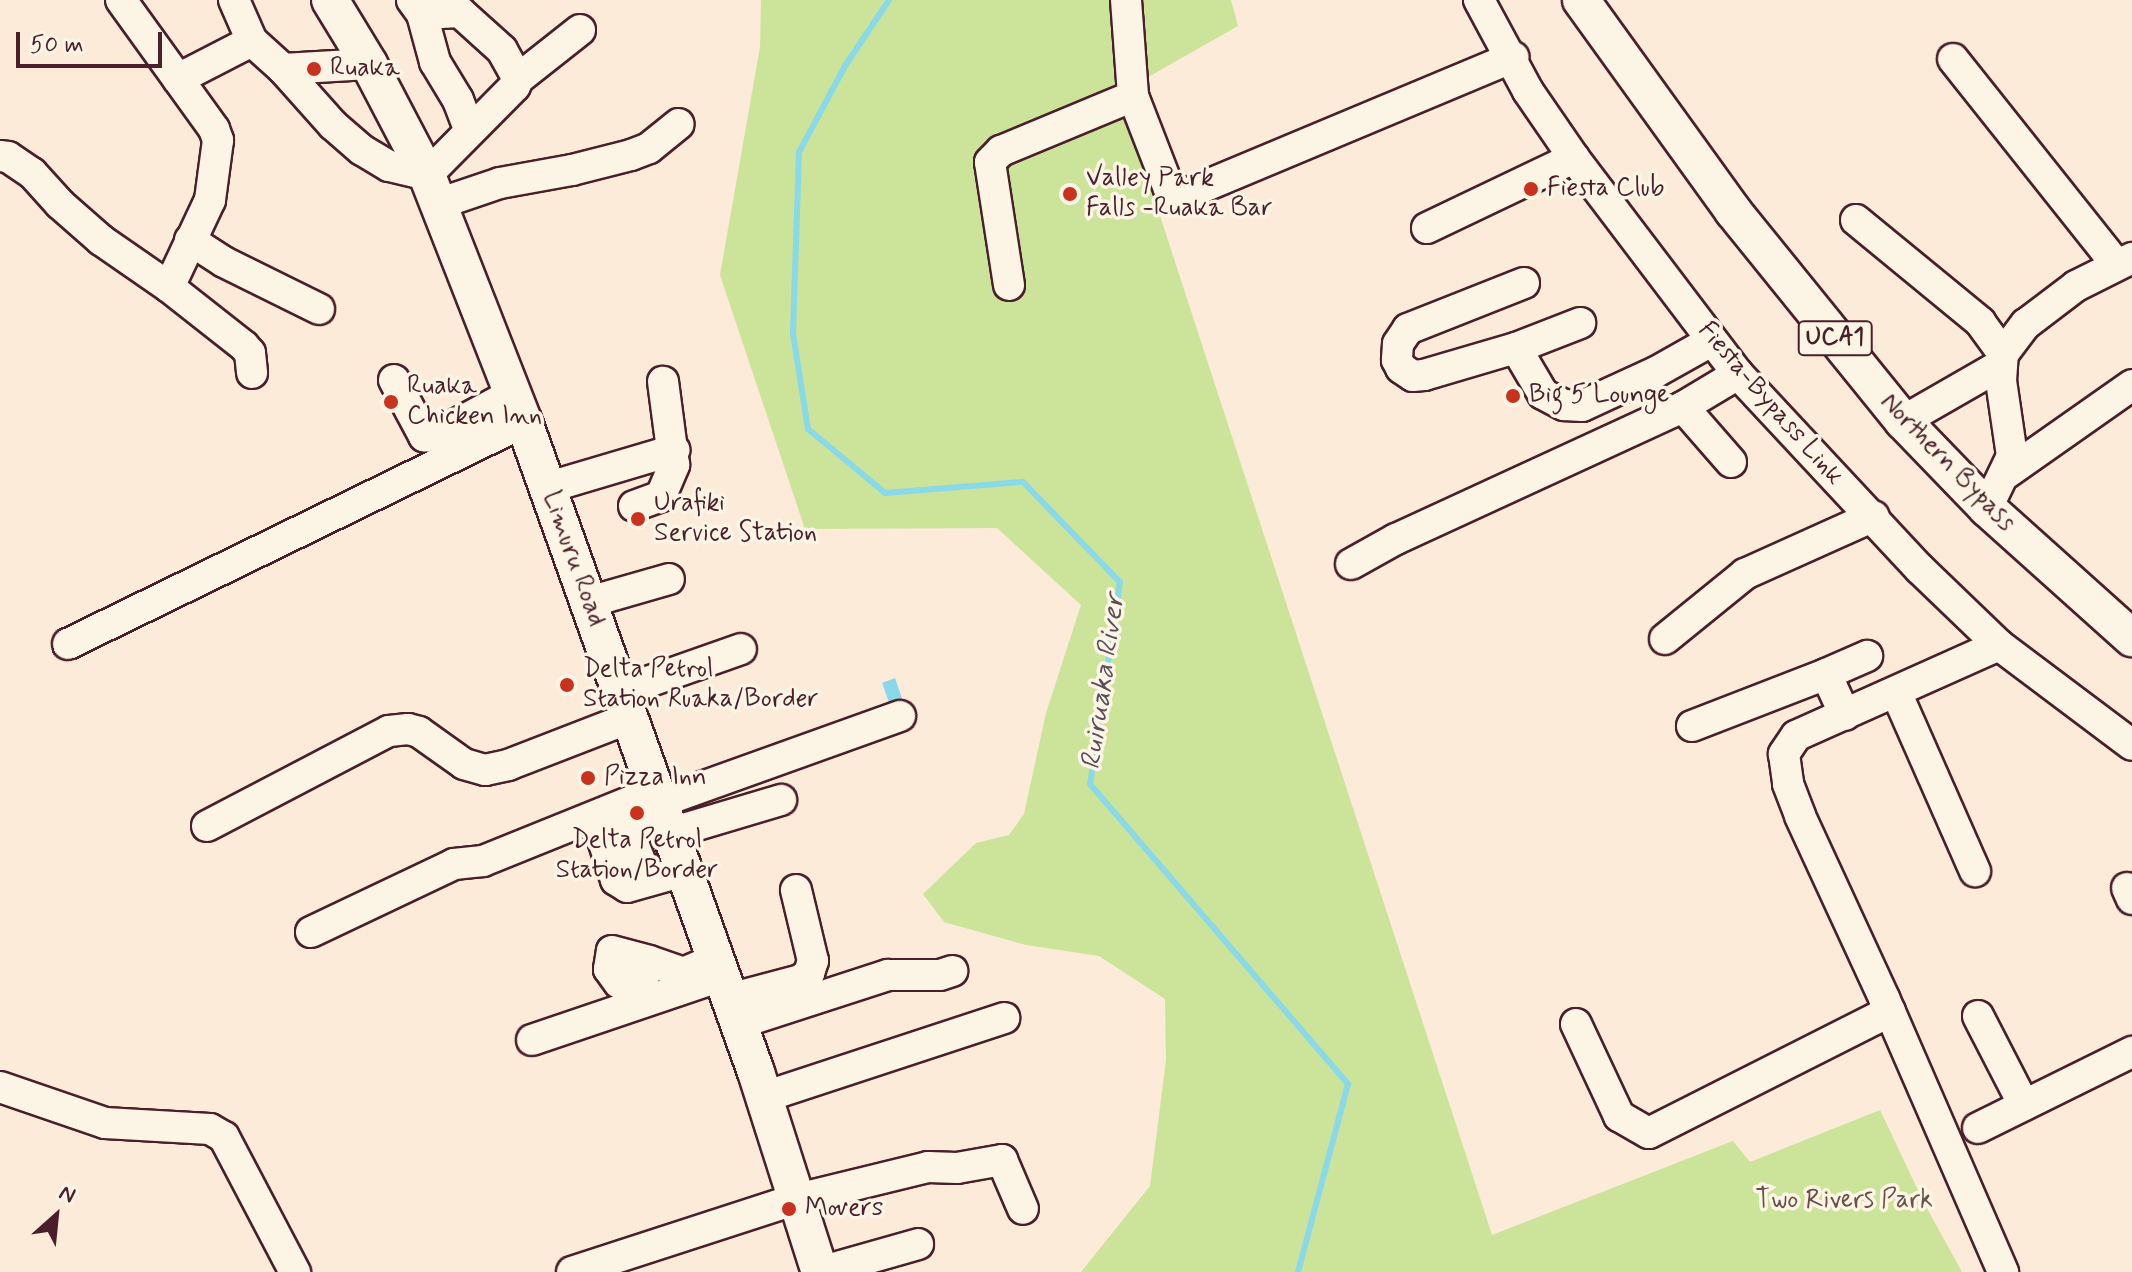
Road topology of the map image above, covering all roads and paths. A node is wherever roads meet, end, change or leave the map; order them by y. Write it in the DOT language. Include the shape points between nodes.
graph roads {
  1 [pos="121,0"];
  2 [pos="234,0"];
  3 [pos="330,0"];
  4 [pos="1126,0"];
  5 [pos="1479,0"];
  6 [pos="1581,0"];
  7 [pos="464,6"];
  8 [pos="417,7"];
  9 [pos="580,30"];
  10 [pos="252,41"];
  11 [pos="1513,57"];
  12 [pos="1953,59"];
  13 [pos="369,64"];
  14 [pos="283,69"];
  15 [pos="178,79"];
  16 [pos="518,79"];
  17 [pos="1133,96"];
  18 [pos="679,124"];
  19 [pos="470,131"];
  20 [pos="0,156"];
  21 [pos="1574,158"];
  22 [pos="432,190"];
  23 [pos="1856,220"];
  24 [pos="1427,228"];
  25 [pos="190,240"];
  26 [pos="2124,261"];
  27 [pos="1524,283"];
  28 [pos="1009,285"];
  29 [pos="169,287"];
  30 [pos="319,309"];
  31 [pos="1580,323"];
  32 [pos="1711,341"];
  33 [pos="1516,348"];
  34 [pos="2003,359"];
  35 [pos="252,373"];
  36 [pos="1738,374"];
  37 [pos="394,380"];
  38 [pos="663,382"];
  39 [pos="2132,385"];
  40 [pos="1683,407"];
  41 [pos="518,408"];
  42 [pos="1903,421"];
  43 [pos="674,450"];
  44 [pos="1731,462"];
  45 [pos="2007,473"];
  46 [pos="546,488"];
  47 [pos="634,506"];
  48 [pos="1987,508"];
  49 [pos="1874,516"];
  50 [pos="1351,564"];
  51 [pos="669,579"];
  52 [pos="589,602"];
  53 [pos="2132,638"];
  54 [pos="1665,639"];
  55 [pos="68,644"];
  56 [pos="1999,645"];
  57 [pos="741,649"];
  58 [pos="1867,656"];
  59 [pos="1826,674"];
  60 [pos="1896,692"];
  61 [pos="627,704"];
  62 [pos="1845,715"];
  63 [pos="900,716"];
  64 [pos="1692,726"];
  65 [pos="2132,745"];
  66 [pos="781,800"];
  67 [pos="662,809"];
  68 [pos="207,826"];
  69 [pos="684,871"];
  70 [pos="1975,871"];
  71 [pos="796,890"];
  72 [pos="311,932"];
  73 [pos="651,962"];
  74 [pos="952,971"];
  75 [pos="725,989"];
  76 [pos="1890,1011"];
  77 [pos="1978,1016"];
  78 [pos="1004,1018"];
  79 [pos="1576,1024"];
  80 [pos="532,1040"];
  81 [pos="2132,1052"];
  82 [pos="0,1087"];
  83 [pos="764,1097"];
  84 [pos="2024,1105"];
  85 [pos="1978,1128"];
  86 [pos="797,1199"];
  87 [pos="1023,1209"];
  88 [pos="918,1244"];
  89 [pos="295,1272"];
  90 [pos="572,1272"];
  91 [pos="820,1272"];
  92 [pos="2003,1272"];
  1 -- 15 [label="street"];
  2 -- 10 [label="street"];
  3 -- 13 [label="main road, Limuru Road"];
  4 -- 17 [label="street"];
  5 -- 11 [label="street, Fiesta-Bypass Link"];
  6 -- 42 [label="main road, Northern Bypass / UCA1" via="1733,211"];
  7 -- 8 [label="street"];
  7 -- 16 [label="street" via="502,50"];
  8 -- 19 [label="street" via="435,62"];
  9 -- 16 [label="street"];
  10 -- 14 [label="street"];
  10 -- 15 [label="street"];
  11 -- 17 [label="street" via="1186,194 1169,189"];
  11 -- 21 [label="street, Fiesta-Bypass Link" via="1528,91"];
  12 -- 26 [label="street"];
  13 -- 14 [label="street"];
  13 -- 22 [label="main road, Limuru Road"];
  14 -- 22 [label="street" via="362,150"];
  15 -- 25 [label="street" via="218,140 210,200"];
  16 -- 19 [label="street"];
  17 -- 28 [label="street" via="1001,151 990,162"];
  18 -- 22 [label="street" via="649,148 601,164"];
  19 -- 22 [label="street"];
  20 -- 29 [label="street" via="32,173 101,240"];
  21 -- 24 [label="street"];
  21 -- 32 [label="street, Fiesta-Bypass Link"];
  22 -- 41 [label="main road, Limuru Road"];
  23 -- 34 [label="street" via="1980,322"];
  25 -- 29 [label="street"];
  25 -- 30 [label="street"];
  26 -- 34 [label="street" via="2076,286 2026,324"];
  27 -- 33 [label="street" via="1408,329 1398,344 1397,360 1406,373 1424,375"];
  29 -- 35 [label="street" via="244,346"];
  31 -- 33 [label="street"];
  32 -- 33 [label="street" via="1582,406 1564,405 1543,394"];
  32 -- 36 [label="street, Fiesta-Bypass Link"];
  34 -- 42 [label="street"];
  34 -- 45 [label="street" via="2012,445"];
  36 -- 40 [label="street"];
  36 -- 49 [label="street, Fiesta-Bypass Link"];
  37 -- 41 [label="street" via="424,436"];
  38 -- 43 [label="street"];
  39 -- 45 [label="street"];
  40 -- 44 [label="street"];
  40 -- 50 [label="street"];
  41 -- 46 [label="main road, Limuru Road"];
  41 -- 55 [label="street"];
  42 -- 48 [label="main road, Northern Bypass / UCA1"];
  43 -- 46 [label="street"];
  43 -- 47 [label="street" via="666,489 654,500"];
  45 -- 48 [label="street"];
  46 -- 52 [label="main road, Limuru Road"];
  48 -- 53 [label="main road, Northern Bypass / UCA1"];
  49 -- 54 [label="street" via="1745,574"];
  49 -- 56 [label="street, Fiesta-Bypass Link"];
  51 -- 52 [label="street"];
  52 -- 61 [label="main road, Limuru Road"];
  56 -- 60 [label="street"];
  56 -- 65 [label="street, Fiesta-Bypass Link"];
  57 -- 61 [label="street"];
  58 -- 59 [label="street"];
  59 -- 62 [label="street"];
  59 -- 64 [label="street"];
  60 -- 62 [label="street"];
  60 -- 70 [label="street"];
  61 -- 67 [label="main road, Limuru Road"];
  61 -- 68 [label="street" via="508,765 485,770 464,764 419,732 389,731"];
  62 -- 76 [label="street" via="1796,736 1786,747 1784,762 1800,816"];
  63 -- 67 [label="street"];
  66 -- 67 [label="street"];
  67 -- 69 [label="main road, Limuru Road"];
  67 -- 69 [label="street" via="625,823 648,881"];
  67 -- 72 [label="street" via="483,861 454,864"];
  69 -- 75 [label="main road, Limuru Road"];
  71 -- 75 [label="street" via="813,961 809,973 801,980"];
  73 -- 75 [label="street"];
  74 -- 75 [label="street"];
  75 -- 80 [label="street"];
  75 -- 83 [label="main road, Limuru Road"];
  76 -- 79 [label="street" via="1649,1133 1619,1116"];
  76 -- 92 [label="street"];
  77 -- 84 [label="street"];
  78 -- 83 [label="street"];
  81 -- 84 [label="street"];
  82 -- 89 [label="street" via="105,1123 210,1129 224,1137"];
  83 -- 86 [label="main road, Limuru Road"];
  84 -- 85 [label="street"];
  86 -- 87 [label="street" via="928,1167 1002,1160"];
  86 -- 90 [label="street"];
  86 -- 91 [label="main road, Limuru Road"];
  88 -- 91 [label="street"];
}
